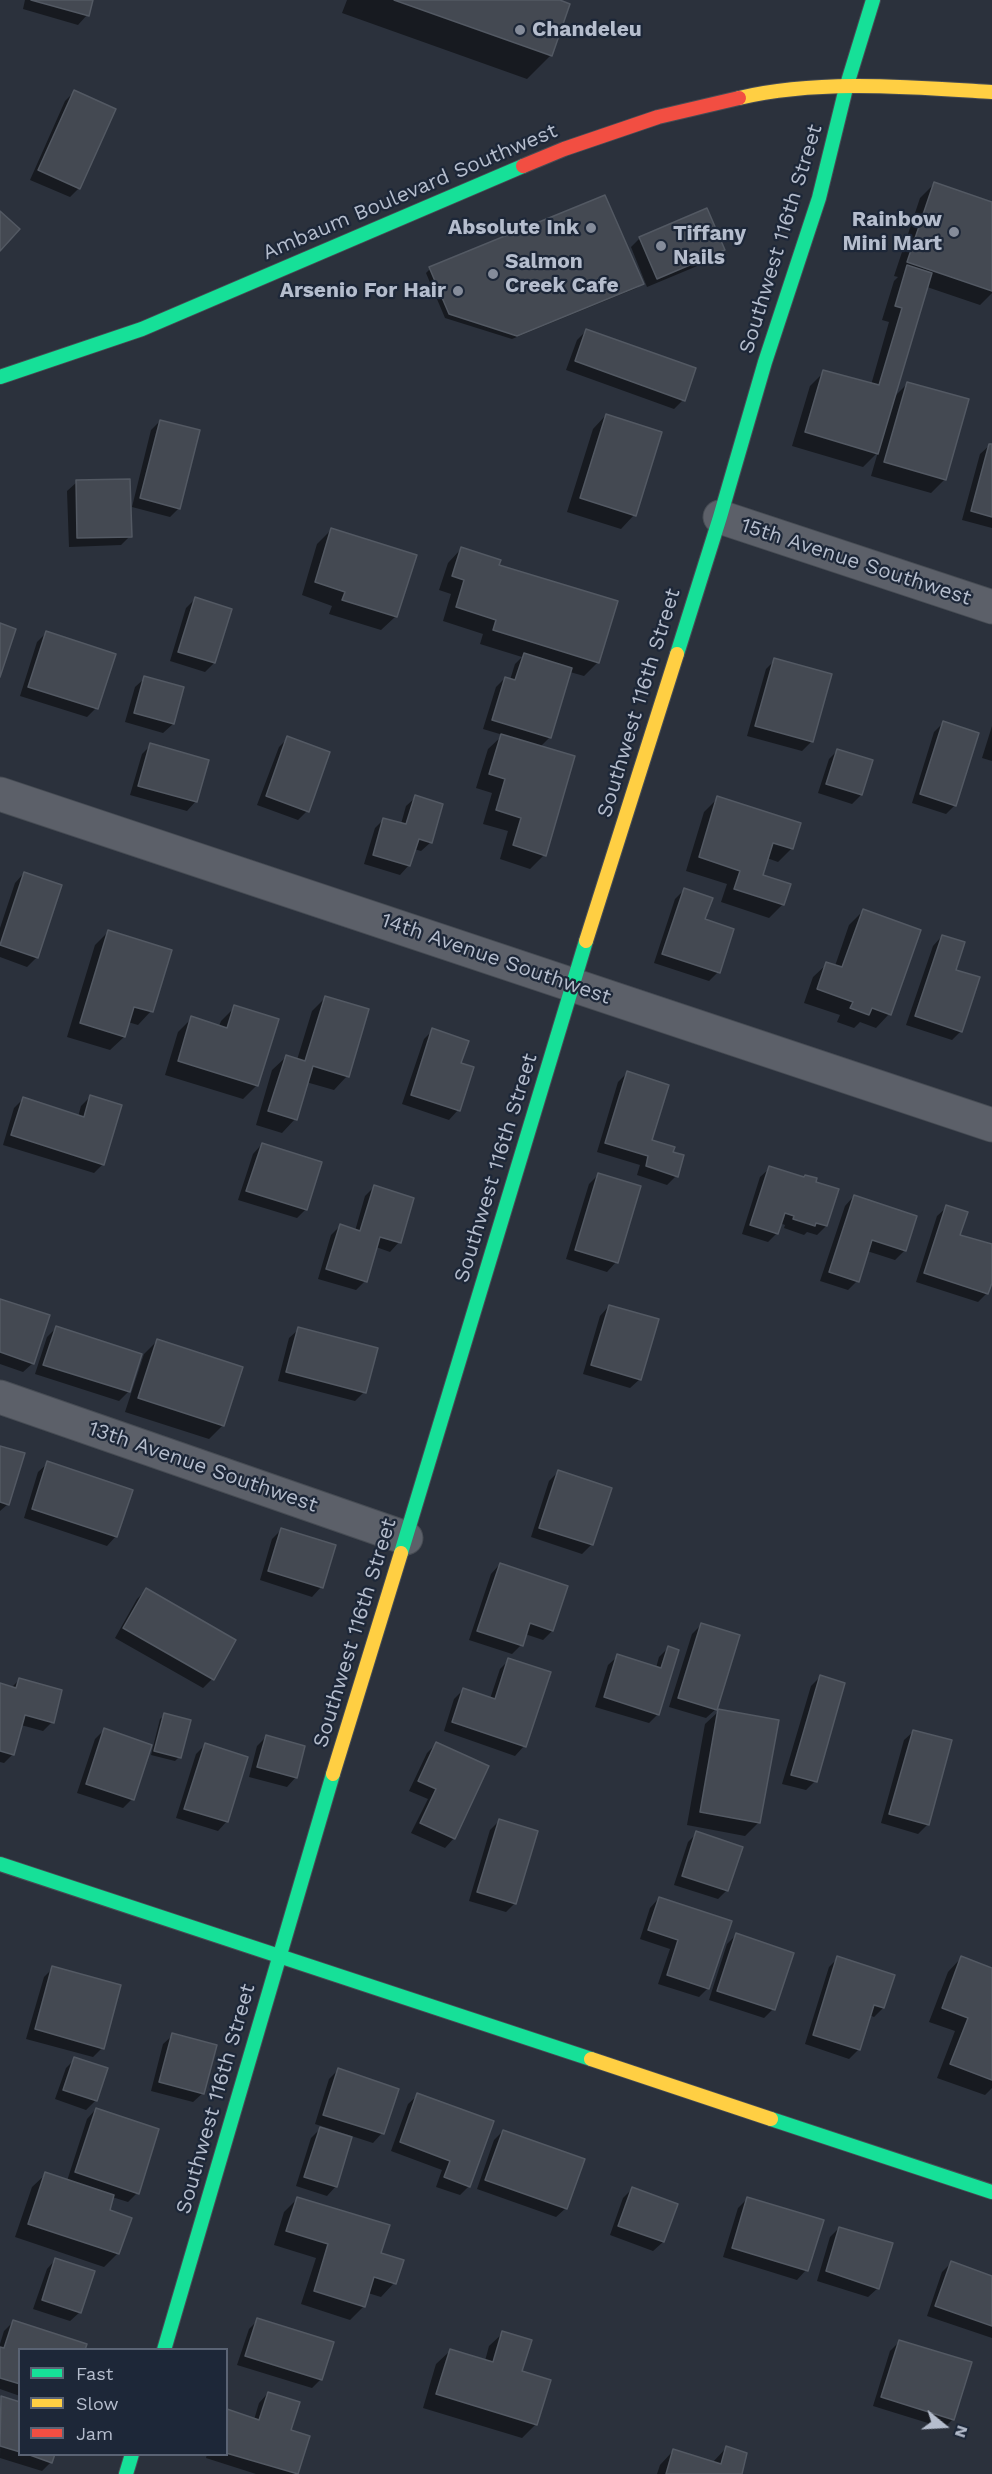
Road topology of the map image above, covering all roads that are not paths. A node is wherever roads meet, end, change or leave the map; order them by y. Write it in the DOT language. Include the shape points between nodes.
graph roads {
  1 [pos="873,0"];
  2 [pos="846,88"];
  3 [pos="992,92"];
  4 [pos="0,377"];
  5 [pos="720,517"];
  6 [pos="992,607"];
  7 [pos="0,794"];
  8 [pos="572,985"];
  9 [pos="992,1125"];
  10 [pos="0,1397"];
  11 [pos="406,1538"];
  12 [pos="0,1864"];
  13 [pos="279,1955"];
  14 [pos="992,2192"];
  15 [pos="164,2348"];
  16 [pos="131,2456"];
  17 [pos="126,2474"];
  1 -- 2 [label="street, Southwest 116th Street"];
  2 -- 3 [label="street, Ambaum Boulevard Southwest" via="894,86"];
  2 -- 4 [label="street, Ambaum Boulevard Southwest" via="795,89 746,96 658,117 575,145 142,329"];
  2 -- 5 [label="street, Southwest 116th Street" via="819,198"];
  5 -- 6 [label="street, 15th Avenue Southwest"];
  5 -- 8 [label="street, Southwest 116th Street"];
  7 -- 8 [label="street, 14th Avenue Southwest"];
  8 -- 9 [label="street, 14th Avenue Southwest"];
  8 -- 11 [label="street, Southwest 116th Street"];
  10 -- 11 [label="street, 13th Avenue Southwest"];
  11 -- 13 [label="street, Southwest 116th Street"];
  12 -- 13 [label="street"];
  13 -- 14 [label="street"];
  13 -- 15 [label="street, Southwest 116th Street"];
  16 -- 17 [label="street"];
}
